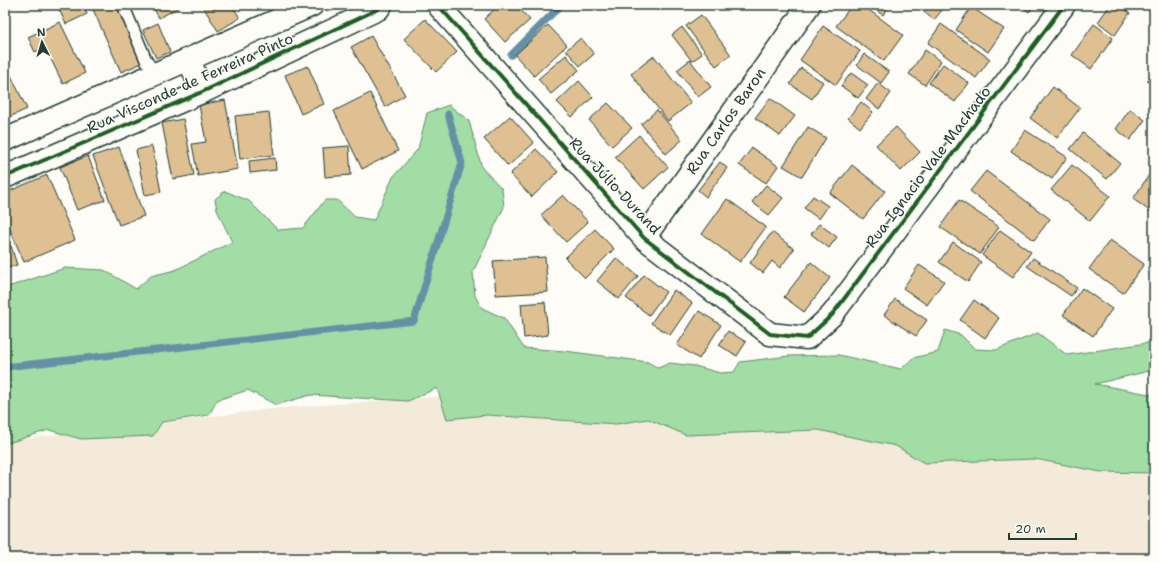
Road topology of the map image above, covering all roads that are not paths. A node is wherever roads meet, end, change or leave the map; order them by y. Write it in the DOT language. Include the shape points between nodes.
graph roads {
  1 [pos="123,5"];
  2 [pos="312,5"];
  3 [pos="381,5"];
  4 [pos="438,5"];
  5 [pos="809,5"];
  6 [pos="1064,5"];
  7 [pos="189,59"];
  8 [pos="155,74"];
  9 [pos="202,92"];
  10 [pos="5,140"];
  11 [pos="5,177"];
  12 [pos="644,238"];
  13 [pos="807,338"];
  1 -- 8 [label="lane" via="146,60"];
  2 -- 7 [label="street, Rua Visconde de Ferreira Pinto"];
  3 -- 9 [label="street, Rua Visconde de Ferreira Pinto" via="378,9"];
  4 -- 12 [label="street, Rua Júlio Durand"];
  5 -- 12 [label="street, Rua Carlos Baron"];
  6 -- 13 [label="street, Rua Ignacio Vale Machado" via="832,315"];
  7 -- 8 [label="street, Rua Visconde de Ferreira Pinto"];
  7 -- 9 [label="street"];
  8 -- 10 [label="street, Rua Visconde de Ferreira Pinto"];
  9 -- 11 [label="street, Rua Visconde de Ferreira Pinto"];
  12 -- 13 [label="street, Rua Júlio Durand" via="770,334"];
}
